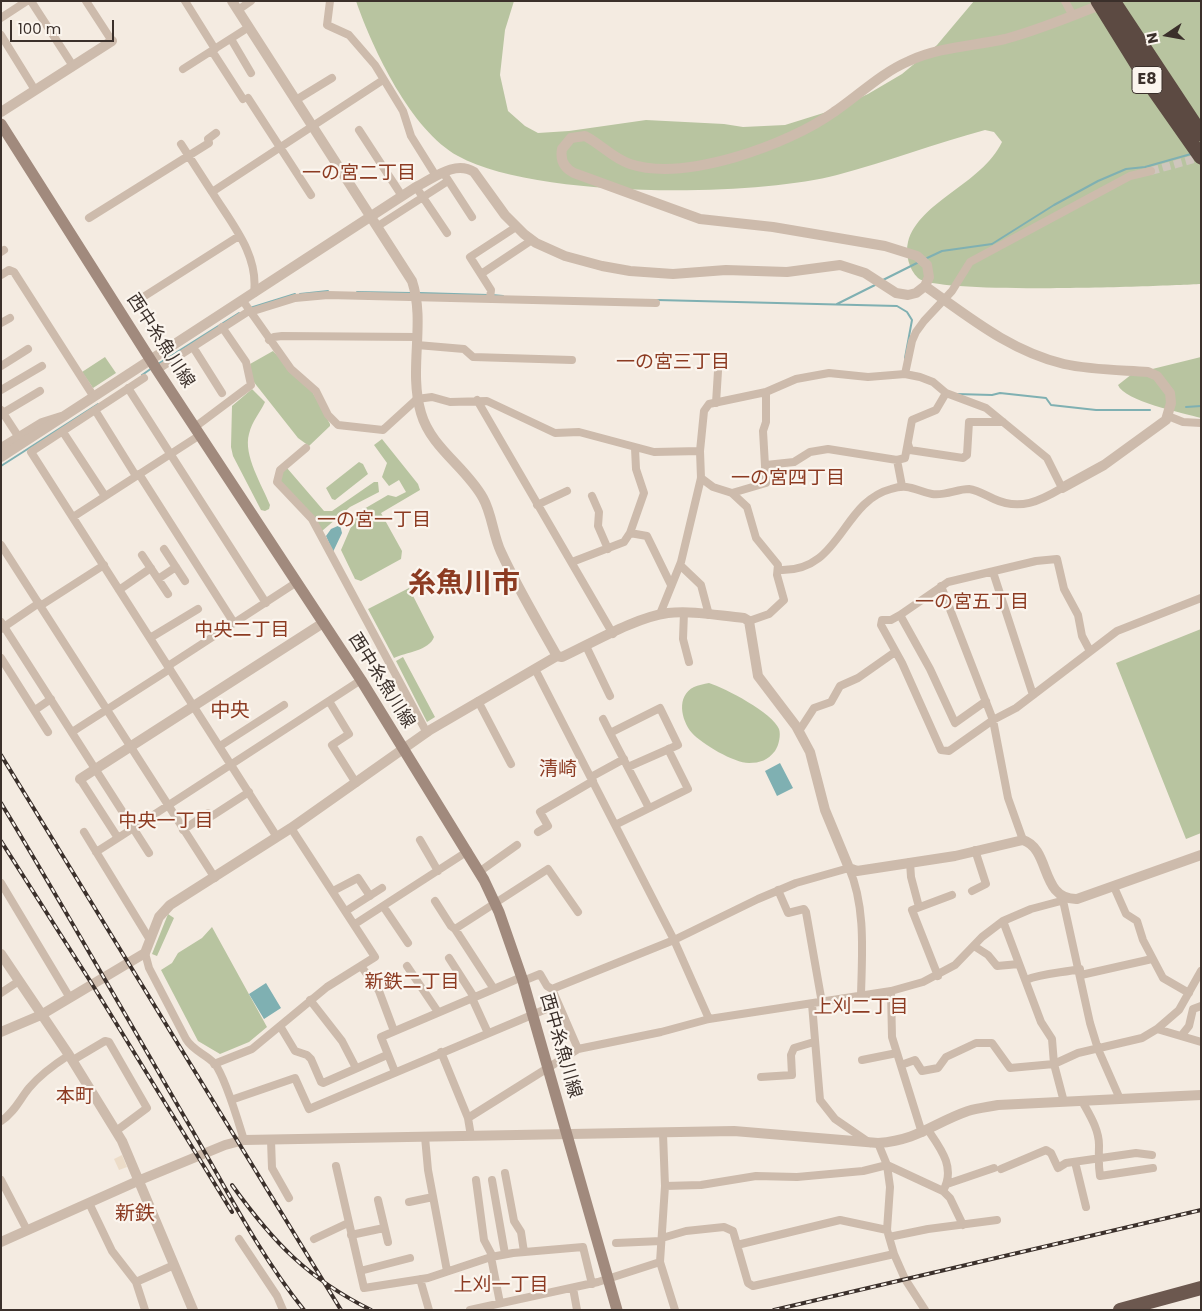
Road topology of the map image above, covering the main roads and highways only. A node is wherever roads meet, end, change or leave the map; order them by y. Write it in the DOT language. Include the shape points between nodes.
graph roads {
  1 [pos="1088,1"];
  2 [pos="1098,1"];
  3 [pos="1112,1"];
  4 [pos="1120,1"];
  5 [pos="1147,80"];
  6 [pos="1190,119"];
  7 [pos="1,124"];
  8 [pos="1201,134"];
  9 [pos="1201,157"];
  10 [pos="1201,1288"];
  11 [pos="617,1310"];
  12 [pos="1120,1310"];
  1 -- 5 [label="highway"];
  2 -- 5 [label="highway, E8"];
  3 -- 6 [label="highway, E8"];
  4 -- 6 [label="highway"];
  5 -- 9 [label="highway, E8"];
  6 -- 8 [label="highway, E8"];
  7 -- 11 [label="main road, 西中糸魚川線" via="361,680 479,872 495,904 523,979"];
  10 -- 12 [label="highway"];
}
